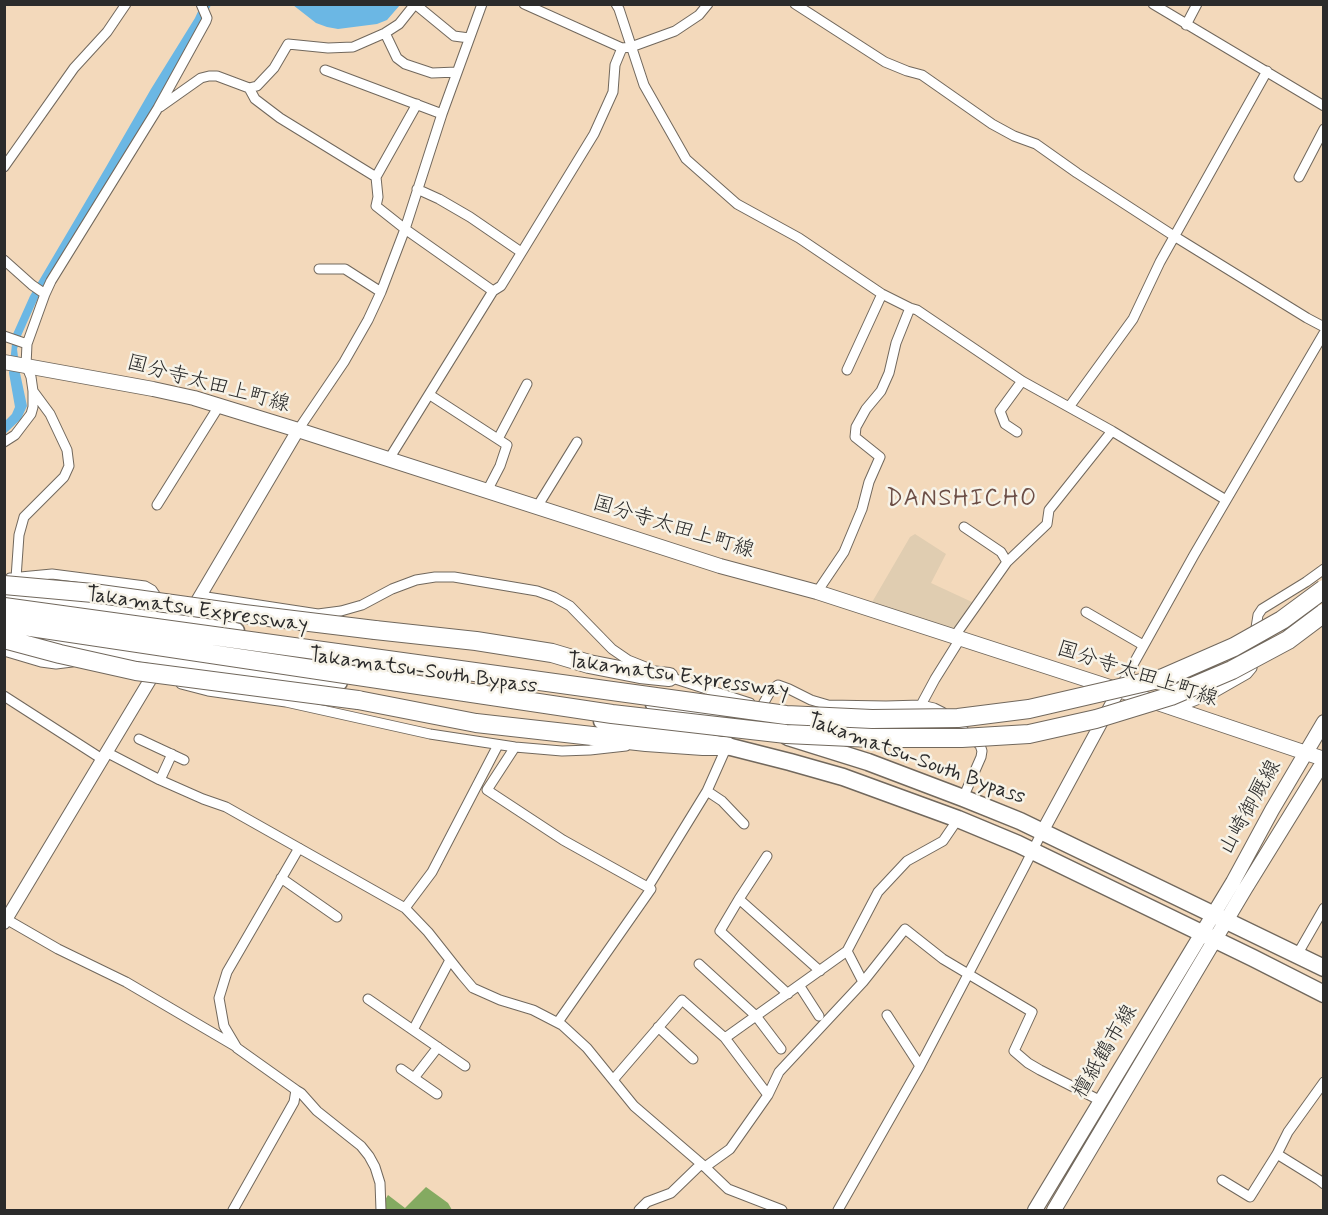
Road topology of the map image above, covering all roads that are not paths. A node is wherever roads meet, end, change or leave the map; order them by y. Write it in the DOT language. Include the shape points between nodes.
graph roads {
  1 [pos="126,4"];
  2 [pos="201,4"];
  3 [pos="482,4"];
  4 [pos="524,4"];
  5 [pos="616,4"];
  6 [pos="708,4"];
  7 [pos="795,4"];
  8 [pos="1153,4"];
  9 [pos="1197,4"];
  10 [pos="1186,25"];
  11 [pos="385,33"];
  12 [pos="469,38"];
  13 [pos="626,48"];
  14 [pos="325,70"];
  15 [pos="1267,71"];
  16 [pos="457,72"];
  17 [pos="249,88"];
  18 [pos="417,104"];
  19 [pos="1323,106"];
  20 [pos="158,108"];
  21 [pos="442,114"];
  22 [pos="1323,129"];
  23 [pos="4,167"];
  24 [pos="376,177"];
  25 [pos="1299,177"];
  26 [pos="417,189"];
  27 [pos="405,229"];
  28 [pos="1174,236"];
  29 [pos="521,252"];
  30 [pos="4,260"];
  31 [pos="319,268"];
  32 [pos="493,291"];
  33 [pos="381,292"];
  34 [pos="43,293"];
  35 [pos="882,294"];
  36 [pos="910,308"];
  37 [pos="1323,327"];
  38 [pos="1323,333"];
  39 [pos="7,337"];
  40 [pos="25,343"];
  41 [pos="6,362"];
  42 [pos="24,365"];
  43 [pos="847,370"];
  44 [pos="1022,381"];
  45 [pos="528,384"];
  46 [pos="33,391"];
  47 [pos="430,395"];
  48 [pos="219,406"];
  49 [pos="1069,407"];
  50 [pos="298,430"];
  51 [pos="1112,431"];
  52 [pos="1017,432"];
  53 [pos="498,439"];
  54 [pos="4,442"];
  55 [pos="577,442"];
  56 [pos="389,459"];
  57 [pos="487,491"];
  58 [pos="1226,500"];
  59 [pos="157,505"];
  60 [pos="537,507"];
  61 [pos="964,527"];
  62 [pos="1007,562"];
  63 [pos="1323,569"];
  64 [pos="4,579"];
  65 [pos="10,582"];
  66 [pos="1323,589"];
  67 [pos="817,592"];
  68 [pos="200,596"];
  69 [pos="4,598"];
  70 [pos="4,608"];
  71 [pos="1086,612"];
  72 [pos="1323,614"];
  73 [pos="185,622"];
  74 [pos="4,623"];
  75 [pos="4,634"];
  76 [pos="957,638"];
  77 [pos="4,639"];
  78 [pos="1143,645"];
  79 [pos="104,648"];
  80 [pos="4,651"];
  81 [pos="164,657"];
  82 [pos="669,677"];
  83 [pos="1119,690"];
  84 [pos="4,696"];
  85 [pos="921,705"];
  86 [pos="762,706"];
  87 [pos="1174,709"];
  88 [pos="1323,722"];
  89 [pos="139,739"];
  90 [pos="646,742"];
  91 [pos="498,745"];
  92 [pos="727,746"];
  93 [pos="515,747"];
  94 [pos="1306,753"];
  95 [pos="172,754"];
  96 [pos="104,755"];
  97 [pos="184,760"];
  98 [pos="1323,760"];
  99 [pos="868,762"];
  100 [pos="160,780"];
  101 [pos="477,785"];
  102 [pos="487,790"];
  103 [pos="707,791"];
  104 [pos="963,798"];
  105 [pos="958,819"];
  106 [pos="744,824"];
  107 [pos="1042,832"];
  108 [pos="299,848"];
  109 [pos="1033,851"];
  110 [pos="767,856"];
  111 [pos="281,878"];
  112 [pos="648,887"];
  113 [pos="739,899"];
  114 [pos="9,905"];
  115 [pos="405,908"];
  116 [pos="1323,908"];
  117 [pos="337,916"];
  118 [pos="1220,918"];
  119 [pos="5,921"];
  120 [pos="1209,937"];
  121 [pos="847,951"];
  122 [pos="1297,955"];
  123 [pos="450,960"];
  124 [pos="699,964"];
  125 [pos="1323,968"];
  126 [pos="820,971"];
  127 [pos="968,973"];
  128 [pos="863,982"];
  129 [pos="799,985"];
  130 [pos="788,994"];
  131 [pos="1323,994"];
  132 [pos="368,999"];
  133 [pos="887,1015"];
  134 [pos="756,1016"];
  135 [pos="819,1016"];
  136 [pos="558,1022"];
  137 [pos="658,1027"];
  138 [pos="413,1030"];
  139 [pos="725,1038"];
  140 [pos="438,1047"];
  141 [pos="237,1048"];
  142 [pos="782,1049"];
  143 [pos="693,1059"];
  144 [pos="465,1066"];
  145 [pos="920,1066"];
  146 [pos="401,1069"];
  147 [pos="414,1078"];
  148 [pos="612,1080"];
  149 [pos="1323,1082"];
  150 [pos="296,1090"];
  151 [pos="437,1094"];
  152 [pos="768,1095"];
  153 [pos="1101,1101"];
  154 [pos="1277,1154"];
  155 [pos="703,1166"];
  156 [pos="1222,1180"];
  157 [pos="1323,1185"];
  158 [pos="233,1210"];
  159 [pos="381,1210"];
  160 [pos="639,1210"];
  161 [pos="782,1210"];
  162 [pos="838,1210"];
  163 [pos="1035,1210"];
  164 [pos="1054,1210"];
  1 -- 23 [label="street"];
  2 -- 20 [label="street" via="206,21"];
  3 -- 12 [label="street"];
  4 -- 13 [label="street"];
  5 -- 13 [label="street"];
  6 -- 13 [label="street" via="675,31"];
  7 -- 28 [label="street" via="862,49 922,75 992,124 1036,144"];
  8 -- 10 [label="street"];
  9 -- 10 [label="street"];
  10 -- 15 [label="street"];
  11 -- 12 [label="street" via="399,24 415,4 454,36"];
  11 -- 16 [label="street" via="397,58 405,64 432,73"];
  11 -- 17 [label="street" via="353,46 288,44 274,68 257,86"];
  12 -- 16 [label="street"];
  13 -- 29 [label="street" via="615,65 613,92 594,134"];
  13 -- 35 [label="street" via="686,159 737,204 799,238"];
  14 -- 18 [label="street"];
  15 -- 19 [label="street"];
  15 -- 28 [label="street"];
  16 -- 21 [label="street"];
  17 -- 20 [label="street" via="209,76"];
  17 -- 24 [label="street" via="255,99 280,118"];
  18 -- 21 [label="street"];
  18 -- 24 [label="street"];
  20 -- 34 [label="street"];
  21 -- 26 [label="street"];
  22 -- 25 [label="street"];
  24 -- 27 [label="street" via="376,206"];
  26 -- 27 [label="street"];
  26 -- 29 [label="street"];
  27 -- 32 [label="street"];
  27 -- 33 [label="street"];
  28 -- 37 [label="street"];
  28 -- 49 [label="street" via="1132,318"];
  29 -- 32 [label="street" via="501,286"];
  30 -- 34 [label="street"];
  31 -- 33 [label="street" via="345,268"];
  32 -- 47 [label="street"];
  33 -- 50 [label="street" via="344,362"];
  34 -- 40 [label="street"];
  35 -- 36 [label="street"];
  35 -- 43 [label="street"];
  36 -- 44 [label="street"];
  36 -- 67 [label="street" via="881,391 856,427 855,437 880,457 844,552"];
  38 -- 58 [label="street"];
  39 -- 40 [label="street"];
  40 -- 42 [label="street"];
  41 -- 42 [label="main road, 国分寺太田上町線"];
  42 -- 46 [label="street"];
  42 -- 48 [label="main road, 国分寺太田上町線" via="153,389"];
  44 -- 49 [label="street"];
  44 -- 52 [label="street" via="1000,411 1005,424"];
  45 -- 53 [label="street"];
  46 -- 54 [label="street" via="31,414 15,435"];
  46 -- 65 [label="street" via="68,450 69,466 64,477 24,517"];
  47 -- 53 [label="street"];
  47 -- 56 [label="street"];
  48 -- 50 [label="main road, 国分寺太田上町線"];
  48 -- 59 [label="street"];
  49 -- 51 [label="street"];
  50 -- 56 [label="main road, 国分寺太田上町線"];
  50 -- 68 [label="street"];
  51 -- 58 [label="street"];
  51 -- 62 [label="street" via="1049,510 1047,524"];
  53 -- 57 [label="street" via="507,445"];
  55 -- 60 [label="street"];
  56 -- 57 [label="main road, 国分寺太田上町線"];
  57 -- 60 [label="main road, 国分寺太田上町線"];
  58 -- 78 [label="street"];
  60 -- 67 [label="main road, 国分寺太田上町線" via="720,566"];
  61 -- 62 [label="street" via="1001,552"];
  62 -- 76 [label="street"];
  63 -- 87 [label="street" via="1262,609 1252,668 1247,674"];
  64 -- 65 [label="street"];
  65 -- 73 [label="street" via="52,574 145,586"];
  65 -- 82 [label="highway, bridge" via="476,640"];
  66 -- 70 [label="highway, Takamatsu Expressway, bridge" via="1282,620 1234,647 1163,678 1029,710 958,718 786,715"];
  67 -- 76 [label="main road, 国分寺太田上町線"];
  68 -- 73 [label="street"];
  68 -- 82 [label="street" via="318,614 362,605 392,589 435,577 537,591 570,606 628,660"];
  69 -- 73 [label="highway, Takamatsu-South Bypass"];
  71 -- 78 [label="street"];
  72 -- 74 [label="highway, Takamatsu Expressway, bridge" via="1288,640 1171,696 1029,734 962,738 786,734 612,714"];
  73 -- 81 [label="street"];
  73 -- 99 [label="highway, Takamatsu-South Bypass" via="573,687 740,723"];
  75 -- 79 [label="highway, Takamatsu-South Bypass"];
  76 -- 83 [label="main road, 国分寺太田上町線"];
  76 -- 85 [label="street"];
  77 -- 90 [label="highway, bridge" via="136,671 358,700 476,723"];
  78 -- 83 [label="street"];
  79 -- 80 [label="street" via="74,662 56,664"];
  79 -- 81 [label="highway, Takamatsu-South Bypass"];
  81 -- 91 [label="street" via="177,682 190,687 286,702 418,732"];
  81 -- 92 [label="highway, Takamatsu-South Bypass" via="612,722"];
  81 -- 96 [label="street"];
  82 -- 86 [label="street"];
  83 -- 87 [label="main road, 国分寺太田上町線"];
  83 -- 107 [label="street"];
  84 -- 96 [label="street"];
  85 -- 86 [label="street" via="828,705 778,685"];
  85 -- 104 [label="street" via="942,712 980,745 981,757"];
  86 -- 99 [label="street" via="836,741"];
  87 -- 94 [label="main road, 国分寺太田上町線"];
  88 -- 94 [label="main road, 山崎御厩線"];
  89 -- 95 [label="street"];
  90 -- 92 [label="highway"];
  90 -- 93 [label="street" via="590,750"];
  91 -- 93 [label="street"];
  91 -- 101 [label="street"];
  92 -- 103 [label="street"];
  92 -- 105 [label="highway, Takamatsu-South Bypass" via="843,777"];
  93 -- 102 [label="street"];
  94 -- 98 [label="main road, 国分寺太田上町線"];
  94 -- 118 [label="main road, 山崎御厩線" via="1233,882"];
  95 -- 97 [label="street"];
  95 -- 100 [label="street"];
  96 -- 100 [label="street"];
  96 -- 114 [label="street"];
  98 -- 118 [label="main road, 山崎御厩線"];
  99 -- 104 [label="highway, Takamatsu-South Bypass"];
  100 -- 108 [label="street" via="226,807"];
  101 -- 102 [label="street"];
  101 -- 115 [label="street" via="432,872"];
  102 -- 112 [label="street" via="563,840"];
  103 -- 106 [label="street"];
  103 -- 112 [label="street"];
  104 -- 107 [label="highway, Takamatsu-South Bypass"];
  105 -- 109 [label="highway, Takamatsu-South Bypass"];
  105 -- 121 [label="street" via="943,841 908,861 878,892"];
  107 -- 109 [label="street"];
  107 -- 118 [label="highway, Takamatsu-South Bypass"];
  108 -- 111 [label="street"];
  108 -- 115 [label="street"];
  109 -- 120 [label="highway, Takamatsu-South Bypass"];
  109 -- 127 [label="street"];
  110 -- 113 [label="street"];
  111 -- 117 [label="street"];
  111 -- 141 [label="street" via="227,972 219,998 224,1026"];
  112 -- 136 [label="street" via="651,889"];
  113 -- 126 [label="street"];
  113 -- 130 [label="street" via="720,931"];
  114 -- 119 [label="street"];
  115 -- 123 [label="street"];
  116 -- 122 [label="street"];
  118 -- 120 [label="main road, 檀紙鶴市線"];
  118 -- 122 [label="highway, Takamatsu-South Bypass"];
  119 -- 141 [label="street" via="126,982"];
  120 -- 131 [label="highway, Takamatsu-South Bypass"];
  120 -- 153 [label="main road, 檀紙鶴市線"];
  120 -- 164 [label="main road, 檀紙鶴市線"];
  121 -- 126 [label="street"];
  121 -- 128 [label="street"];
  122 -- 125 [label="highway, Takamatsu-South Bypass"];
  123 -- 136 [label="street" via="474,988"];
  123 -- 138 [label="street"];
  124 -- 134 [label="street"];
  126 -- 129 [label="street"];
  127 -- 128 [label="street" via="905,929"];
  127 -- 145 [label="street"];
  127 -- 153 [label="street" via="1032,1012 1014,1051 1034,1067"];
  128 -- 152 [label="street" via="779,1072"];
  129 -- 130 [label="street"];
  129 -- 135 [label="street"];
  130 -- 134 [label="street"];
  132 -- 138 [label="street"];
  133 -- 145 [label="street"];
  134 -- 139 [label="street"];
  134 -- 142 [label="street"];
  136 -- 148 [label="street" via="587,1048"];
  137 -- 139 [label="street" via="682,1000"];
  137 -- 143 [label="street"];
  137 -- 148 [label="street"];
  138 -- 140 [label="street"];
  139 -- 152 [label="street"];
  140 -- 144 [label="street"];
  140 -- 147 [label="street"];
  141 -- 150 [label="street"];
  145 -- 162 [label="street"];
  146 -- 147 [label="street"];
  147 -- 151 [label="street"];
  148 -- 155 [label="street" via="634,1106"];
  149 -- 154 [label="street"];
  150 -- 158 [label="street" via="294,1102"];
  150 -- 159 [label="street" via="369,1156 380,1184"];
  152 -- 155 [label="street" via="730,1149"];
  153 -- 163 [label="main road, 檀紙鶴市線"];
  154 -- 156 [label="street" via="1250,1197"];
  154 -- 157 [label="street"];
  155 -- 160 [label="street" via="671,1193 647,1202"];
  155 -- 161 [label="street" via="728,1189"];
}
